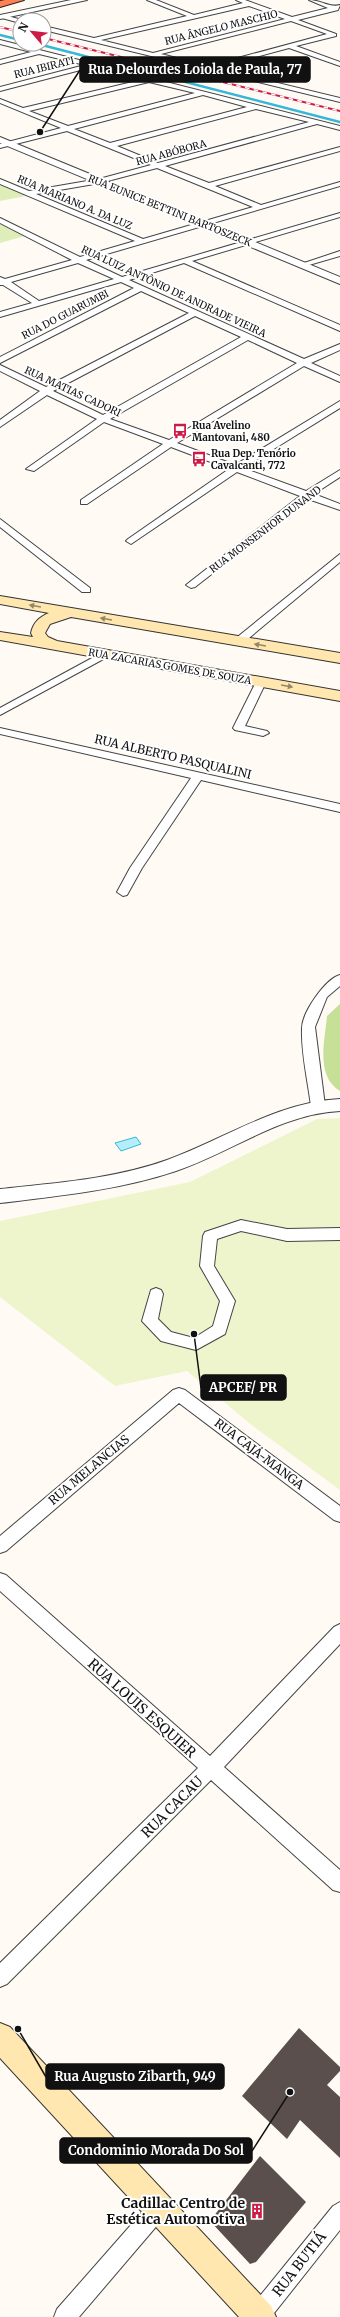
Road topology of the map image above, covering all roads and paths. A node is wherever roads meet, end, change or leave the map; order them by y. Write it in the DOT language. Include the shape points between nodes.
graph roads {
  1 [pos="19,0"];
  2 [pos="83,0"];
  3 [pos="150,0"];
  4 [pos="238,0"];
  5 [pos="312,0"];
  6 [pos="0,4"];
  7 [pos="248,4"];
  8 [pos="338,9"];
  9 [pos="2,17"];
  10 [pos="194,17"];
  11 [pos="12,19"];
  12 [pos="291,20"];
  13 [pos="52,30"];
  14 [pos="332,35"];
  15 [pos="340,38"];
  16 [pos="93,40"];
  17 [pos="0,42"];
  18 [pos="12,45"];
  19 [pos="289,46"];
  20 [pos="41,52"];
  21 [pos="153,54"];
  22 [pos="0,62"];
  23 [pos="340,64"];
  24 [pos="93,65"];
  25 [pos="208,67"];
  26 [pos="150,80"];
  27 [pos="0,89"];
  28 [pos="202,94"];
  29 [pos="340,100"];
  30 [pos="0,101"];
  31 [pos="256,106"];
  32 [pos="23,110"];
  33 [pos="318,122"];
  34 [pos="340,128"];
  35 [pos="66,129"];
  36 [pos="3,143"];
  37 [pos="109,146"];
  38 [pos="340,149"];
  39 [pos="157,166"];
  40 [pos="0,181"];
  41 [pos="100,181"];
  42 [pos="340,184"];
  43 [pos="208,186"];
  44 [pos="28,193"];
  45 [pos="260,207"];
  46 [pos="340,215"];
  47 [pos="0,220"];
  48 [pos="203,224"];
  49 [pos="142,242"];
  50 [pos="248,242"];
  51 [pos="340,253"];
  52 [pos="80,260"];
  53 [pos="185,261"];
  54 [pos="302,265"];
  55 [pos="122,278"];
  56 [pos="1,281"];
  57 [pos="340,281"];
  58 [pos="141,288"];
  59 [pos="36,303"];
  60 [pos="195,313"];
  61 [pos="0,315"];
  62 [pos="340,328"];
  63 [pos="247,337"];
  64 [pos="340,347"];
  65 [pos="0,360"];
  66 [pos="303,363"];
  67 [pos="0,368"];
  68 [pos="340,379"];
  69 [pos="46,391"];
  70 [pos="340,404"];
  71 [pos="103,419"];
  72 [pos="0,424"];
  73 [pos="170,444"];
  74 [pos="236,468"];
  75 [pos="31,469"];
  76 [pos="340,473"];
  77 [pos="307,495"];
  78 [pos="84,502"];
  79 [pos="340,507"];
  80 [pos="0,522"];
  81 [pos="131,541"];
  82 [pos="340,557"];
  83 [pos="191,585"];
  84 [pos="86,590"];
  85 [pos="0,600"];
  86 [pos="70,613"];
  87 [pos="0,636"];
  88 [pos="239,641"];
  89 [pos="52,645"];
  90 [pos="105,654"];
  91 [pos="338,656"];
  92 [pos="261,682"];
  93 [pos="340,696"];
  94 [pos="0,712"];
  95 [pos="0,731"];
  96 [pos="263,733"];
  97 [pos="198,776"];
  98 [pos="340,808"];
  99 [pos="123,892"];
  100 [pos="340,979"];
  101 [pos="340,1105"];
  102 [pos="318,1106"];
  103 [pos="0,1196"];
  104 [pos="340,1234"];
  105 [pos="156,1294"];
  106 [pos="179,1394"];
  107 [pos="340,1515"];
  108 [pos="0,1546"];
  109 [pos="0,1580"];
  110 [pos="340,1632"];
  111 [pos="210,1769"];
  112 [pos="340,1883"];
  113 [pos="0,1977"];
  114 [pos="0,2037"];
  115 [pos="159,2208"];
  116 [pos="340,2213"];
  117 [pos="260,2316"];
  118 [pos="65,2317"];
  1 -- 6 [label="highway"];
  2 -- 9 [label="street"];
  3 -- 10 [label="street"];
  4 -- 7 [label="street"];
  5 -- 8 [label="street"];
  7 -- 10 [label="street"];
  7 -- 12 [label="street"];
  8 -- 12 [label="street, RUA ÂNGELO MASCHIO"];
  9 -- 11 [label="street"];
  10 -- 16 [label="street"];
  12 -- 14 [label="street"];
  12 -- 21 [label="street, RUA ÂNGELO MASCHIO"];
  13 -- 16 [label="street"];
  14 -- 15 [label="street"];
  14 -- 19 [label="street"];
  16 -- 21 [label="street"];
  17 -- 18 [label="street"];
  19 -- 23 [label="street"];
  19 -- 25 [label="street"];
  20 -- 22 [label="street"];
  20 -- 24 [label="street"];
  21 -- 25 [label="street"];
  24 -- 26 [label="street"];
  24 -- 27 [label="street, RUA IBIRATI"];
  25 -- 29 [label="street"];
  26 -- 28 [label="street"];
  26 -- 32 [label="street"];
  28 -- 31 [label="street"];
  28 -- 35 [label="street"];
  30 -- 32 [label="street"];
  31 -- 33 [label="street"];
  31 -- 37 [label="street"];
  32 -- 35 [label="street"];
  33 -- 34 [label="street"];
  33 -- 39 [label="street, RUA ABÓBORA"];
  35 -- 36 [label="street"];
  35 -- 37 [label="street"];
  36 -- 41 [label="street, RUA EUNICE BETTINI BARTOSZECK"];
  37 -- 39 [label="street"];
  38 -- 43 [label="street"];
  39 -- 41 [label="street, RUA ABÓBORA"];
  39 -- 43 [label="street"];
  40 -- 44 [label="street, RUA MARIANO A. DA LUZ"];
  41 -- 44 [label="street, RUA ABÓBORA"];
  41 -- 48 [label="street, RUA EUNICE BETTINI BARTOSZECK"];
  42 -- 45 [label="street"];
  43 -- 45 [label="street"];
  44 -- 49 [label="street, RUA MARIANO A. DA LUZ"];
  45 -- 48 [label="street"];
  46 -- 50 [label="street"];
  47 -- 52 [label="street, RUA LUIZ ANTÔNIO DE ANDRADE VIEIRA"];
  48 -- 49 [label="street"];
  48 -- 50 [label="street, RUA EUNICE BETTINI BARTOSZECK"];
  49 -- 52 [label="street"];
  50 -- 53 [label="street"];
  50 -- 54 [label="street, RUA EUNICE BETTINI BARTOSZECK"];
  51 -- 54 [label="street"];
  52 -- 55 [label="street, RUA LUIZ ANTÔNIO DE ANDRADE VIEIRA"];
  52 -- 56 [label="street"];
  53 -- 55 [label="street"];
  53 -- 62 [label="street"];
  54 -- 57 [label="street, RUA EUNICE BETTINI BARTOSZECK"];
  55 -- 58 [label="street, RUA LUIZ ANTÔNIO DE ANDRADE VIEIRA"];
  55 -- 59 [label="street"];
  56 -- 59 [label="street"];
  58 -- 60 [label="street, RUA LUIZ ANTÔNIO DE ANDRADE VIEIRA"];
  58 -- 65 [label="street, RUA DO GUARUMBI"];
  59 -- 61 [label="street"];
  60 -- 63 [label="street, RUA LUIZ ANTÔNIO DE ANDRADE VIEIRA"];
  60 -- 69 [label="street"];
  63 -- 66 [label="street, RUA LUIZ ANTÔNIO DE ANDRADE VIEIRA"];
  63 -- 71 [label="street"];
  64 -- 66 [label="street"];
  66 -- 68 [label="street, RUA LUIZ ANTÔNIO DE ANDRADE VIEIRA"];
  66 -- 73 [label="street"];
  67 -- 69 [label="street, RUA MATIAS CADORI"];
  69 -- 71 [label="street, RUA MATIAS CADORI"];
  69 -- 72 [label="street"];
  70 -- 74 [label="street"];
  71 -- 73 [label="street, RUA MATIAS CADORI"];
  71 -- 75 [label="street"];
  73 -- 74 [label="street, RUA MATIAS CADORI"];
  73 -- 78 [label="street"];
  74 -- 77 [label="street, RUA MATIAS CADORI"];
  74 -- 81 [label="street"];
  76 -- 77 [label="street, RUA MONSENHOR DUNAND"];
  77 -- 79 [label="street, RUA MATIAS CADORI"];
  77 -- 83 [label="street, RUA MONSENHOR DUNAND"];
  80 -- 84 [label="street"];
  82 -- 88 [label="street"];
  86 -- 85 [label="main road, one-way"];
  88 -- 86 [label="main road, one-way"];
  86 -- 89 [label="main road" via="46,619 39,626 38,633 42,640"];
  87 -- 89 [label="main road, RUA ZACARIAS GOMES DE SOUZA"];
  91 -- 88 [label="main road, one-way"];
  89 -- 90 [label="main road, RUA ZACARIAS GOMES DE SOUZA"];
  90 -- 92 [label="main road, RUA ZACARIAS GOMES DE SOUZA"];
  90 -- 94 [label="street"];
  92 -- 93 [label="main road, RUA ZACARIAS GOMES DE SOUZA, one-way"];
  92 -- 96 [label="street" via="239,728"];
  95 -- 97 [label="street, RUA ALBERTO PASQUALINI"];
  97 -- 98 [label="street, RUA ALBERTO PASQUALINI"];
  97 -- 99 [label="street" via="136,868"];
  100 -- 102 [label="street" via="322,995 308,1027"];
  101 -- 102 [label="street"];
  102 -- 103 [label="street" via="288,1114 171,1166 99,1184"];
  104 -- 105 [label="street" via="287,1235 241,1225 210,1236 207,1266 228,1302 220,1330 196,1344 166,1337 150,1321"];
  106 -- 107 [label="street, RUA CAJÁ-MANGA"];
  106 -- 108 [label="street, RUA MELANCIAS"];
  109 -- 111 [label="street, RUA LOUIS ESQUIER"];
  110 -- 111 [label="street, RUA CACAU"];
  111 -- 112 [label="street, RUA LOUIS ESQUIER"];
  111 -- 113 [label="street, RUA CACAU"];
  114 -- 115 [label="main road"];
  115 -- 117 [label="main road"];
  115 -- 118 [label="street"];
  116 -- 117 [label="street, RUA BUTIÁ"];
}
